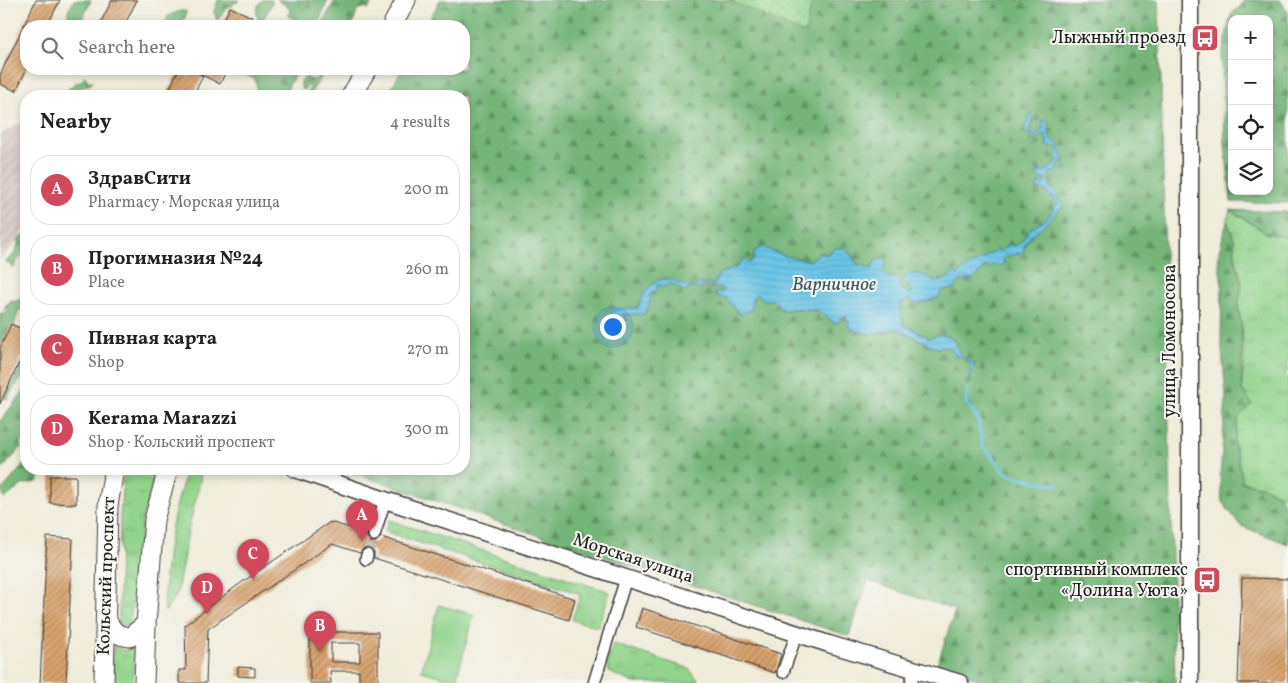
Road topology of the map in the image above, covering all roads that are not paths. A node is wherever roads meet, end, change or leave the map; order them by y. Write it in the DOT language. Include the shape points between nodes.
graph roads {
  1 [pos="406,0"];
  2 [pos="1190,0"];
  3 [pos="395,20"];
  4 [pos="363,75"];
  5 [pos="355,90"];
  6 [pos="113,475"];
  7 [pos="166,475"];
  8 [pos="312,475"];
  9 [pos="385,500"];
  10 [pos="374,535"];
  11 [pos="626,578"];
  12 [pos="106,618"];
  13 [pos="146,624"];
  14 [pos="798,633"];
  15 [pos="783,672"];
  16 [pos="913,676"];
  17 [pos="104,683"];
  18 [pos="144,683"];
  19 [pos="594,683"];
  20 [pos="960,683"];
  21 [pos="1190,683"];
  1 -- 3 [label="main road"];
  2 -- 21 [label="street, улица Ломоносова"];
  4 -- 5 [label="main road"];
  6 -- 12 [label="main road, Кольский проспект" via="108,506"];
  7 -- 13 [label="main road" via="154,520"];
  8 -- 9 [label="street, Морская улица"];
  9 -- 10 [label="street"];
  9 -- 11 [label="street, Морская улица"];
  11 -- 14 [label="street, Морская улица"];
  11 -- 19 [label="street"];
  12 -- 13 [label="main road" via="110,627 121,636 130,637"];
  12 -- 17 [label="main road, Кольский проспект"];
  13 -- 18 [label="main road"];
  14 -- 15 [label="street"];
  14 -- 16 [label="street, Морская улица"];
  16 -- 20 [label="street, Морская улица"];
}
